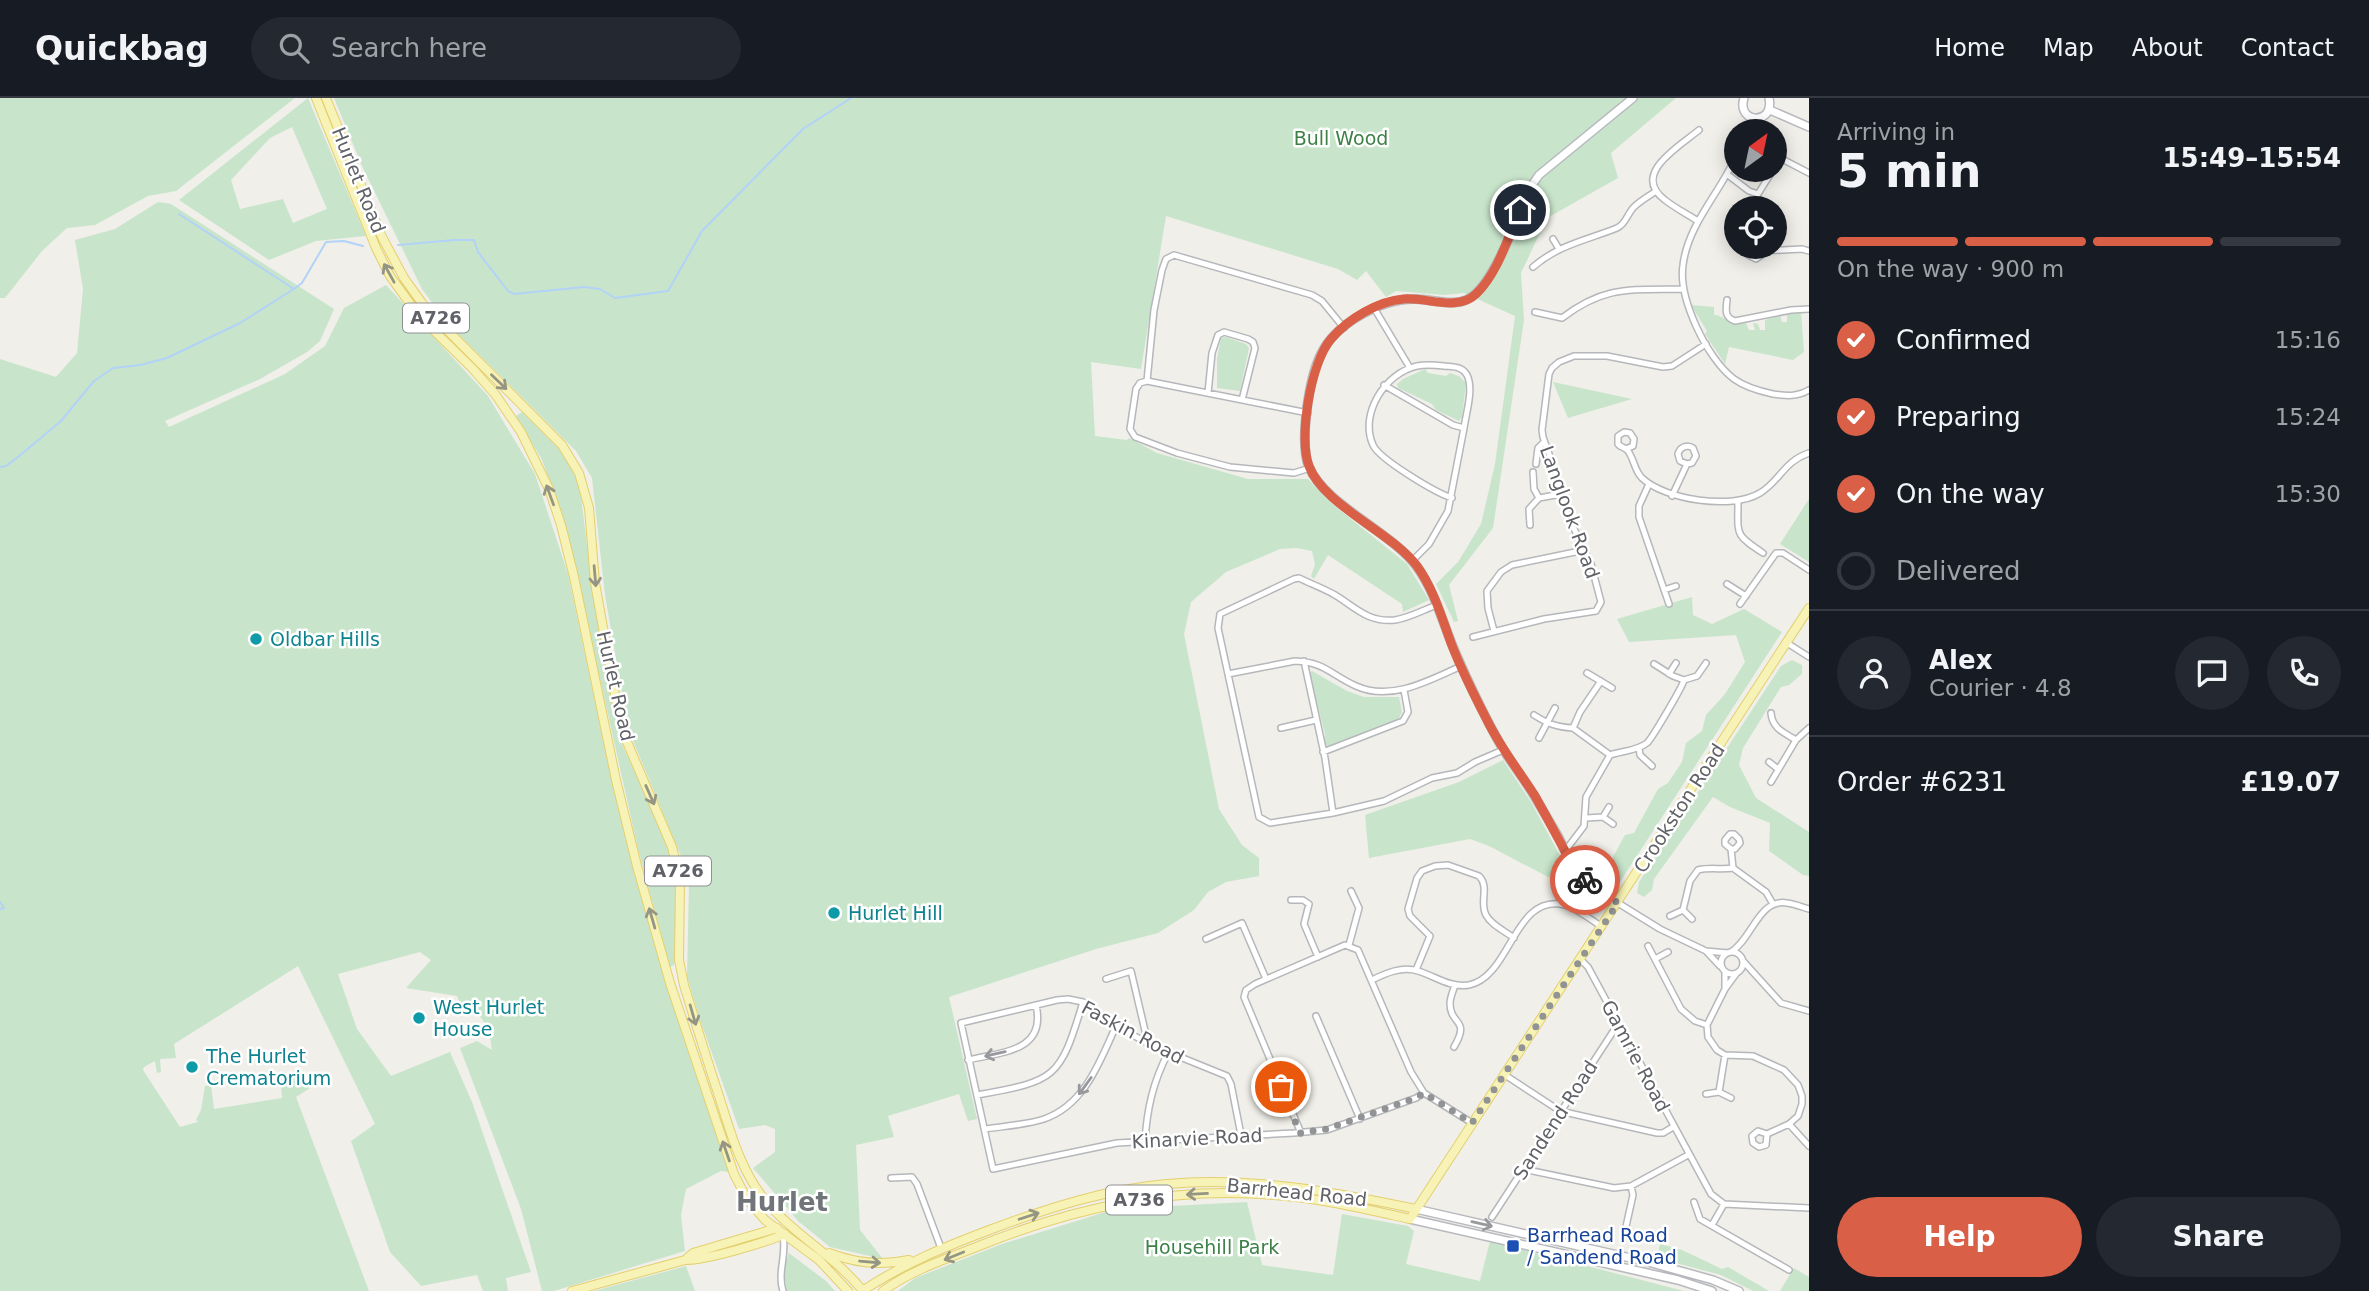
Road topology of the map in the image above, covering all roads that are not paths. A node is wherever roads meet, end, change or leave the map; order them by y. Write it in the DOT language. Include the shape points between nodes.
graph roads {
  1 [pos="316,98"];
  2 [pos="326,98"];
  3 [pos="1633,98"];
  4 [pos="1769,98"];
  5 [pos="1741,99"];
  6 [pos="1770,110"];
  7 [pos="1752,118"];
  8 [pos="1809,127"];
  9 [pos="1699,131"];
  10 [pos="1787,162"];
  11 [pos="1809,173"];
  12 [pos="1724,181"];
  13 [pos="1737,182"];
  14 [pos="1767,182"];
  15 [pos="1656,191"];
  16 [pos="1698,221"];
  17 [pos="1553,239"];
  18 [pos="1559,249"];
  19 [pos="1787,249"];
  20 [pos="1809,251"];
  21 [pos="1534,267"];
  22 [pos="1682,289"];
  23 [pos="1727,300"];
  24 [pos="1374,307"];
  25 [pos="1809,309"];
  26 [pos="1535,312"];
  27 [pos="1562,318"];
  28 [pos="1564,327"];
  29 [pos="1344,328"];
  30 [pos="1706,344"];
  31 [pos="1413,367"];
  32 [pos="1147,381"];
  33 [pos="1384,385"];
  34 [pos="1809,390"];
  35 [pos="1208,393"];
  36 [pos="1242,400"];
  37 [pos="1308,413"];
  38 [pos="1464,428"];
  39 [pos="1544,442"];
  40 [pos="1626,449"];
  41 [pos="1809,453"];
  42 [pos="1535,464"];
  43 [pos="1687,464"];
  44 [pos="1310,468"];
  45 [pos="1532,472"];
  46 [pos="1649,484"];
  47 [pos="1561,494"];
  48 [pos="1672,496"];
  49 [pos="1452,498"];
  50 [pos="1539,498"];
  51 [pos="1738,501"];
  52 [pos="1530,525"];
  53 [pos="1585,551"];
  54 [pos="1763,553"];
  55 [pos="1412,561"];
  56 [pos="1809,570"];
  57 [pos="1727,584"];
  58 [pos="1676,586"];
  59 [pos="1664,590"];
  60 [pos="1746,596"];
  61 [pos="1669,604"];
  62 [pos="1741,604"];
  63 [pos="1437,605"];
  64 [pos="1809,608"];
  65 [pos="1494,631"];
  66 [pos="1474,637"];
  67 [pos="1787,643"];
  68 [pos="1809,657"];
  69 [pos="1304,661"];
  70 [pos="1675,663"];
  71 [pos="1706,663"];
  72 [pos="1654,664"];
  73 [pos="1461,666"];
  74 [pos="1587,673"];
  75 [pos="1228,674"];
  76 [pos="1669,674"];
  77 [pos="1684,680"];
  78 [pos="1601,681"];
  79 [pos="1612,688"];
  80 [pos="1404,690"];
  81 [pos="1555,708"];
  82 [pos="1771,713"];
  83 [pos="1535,715"];
  84 [pos="1316,720"];
  85 [pos="1548,724"];
  86 [pos="1281,728"];
  87 [pos="1573,728"];
  88 [pos="1809,728"];
  89 [pos="1539,738"];
  90 [pos="1796,740"];
  91 [pos="1639,748"];
  92 [pos="1503,750"];
  93 [pos="1323,752"];
  94 [pos="1610,755"];
  95 [pos="1769,762"];
  96 [pos="1652,766"];
  97 [pos="1778,769"];
  98 [pos="1771,782"];
  99 [pos="1609,807"];
  100 [pos="1333,813"];
  101 [pos="1603,817"];
  102 [pos="1586,818"];
  103 [pos="1613,824"];
  104 [pos="1731,849"];
  105 [pos="1565,851"];
  106 [pos="1733,867"];
  107 [pos="1351,891"];
  108 [pos="1291,900"];
  109 [pos="1618,903"];
  110 [pos="1773,904"];
  111 [pos="1809,909"];
  112 [pos="1683,910"];
  113 [pos="1670,916"];
  114 [pos="1692,919"];
  115 [pos="1602,927"];
  116 [pos="1514,938"];
  117 [pos="1206,939"];
  118 [pos="1320,940"];
  119 [pos="1745,941"];
  120 [pos="1312,943"];
  121 [pos="1349,945"];
  122 [pos="1648,946"];
  123 [pos="1706,951"];
  124 [pos="1668,952"];
  125 [pos="1729,952"];
  126 [pos="1318,957"];
  127 [pos="1655,958"];
  128 [pos="1580,959"];
  129 [pos="1742,960"];
  130 [pos="1723,969"];
  131 [pos="1416,970"];
  132 [pos="1737,973"];
  133 [pos="1759,978"];
  134 [pos="1106,979"];
  135 [pos="1266,979"];
  136 [pos="1371,980"];
  137 [pos="1455,985"];
  138 [pos="1726,989"];
  139 [pos="1083,1002"];
  140 [pos="1036,1005"];
  141 [pos="1809,1011"];
  142 [pos="1316,1016"];
  143 [pos="1618,1024"];
  144 [pos="1707,1025"];
  145 [pos="1116,1026"];
  146 [pos="1142,1040"];
  147 [pos="1454,1047"];
  148 [pos="1168,1053"];
  149 [pos="1725,1055"];
  150 [pos="968,1060"];
  151 [pos="1505,1074"];
  152 [pos="1719,1092"];
  153 [pos="1424,1093"];
  154 [pos="1706,1094"];
  155 [pos="977,1095"];
  156 [pos="1731,1098"];
  157 [pos="1560,1111"];
  158 [pos="1360,1119"];
  159 [pos="1472,1123"];
  160 [pos="1789,1124"];
  161 [pos="1673,1127"];
  162 [pos="985,1129"];
  163 [pos="1300,1133"];
  164 [pos="1241,1135"];
  165 [pos="1767,1135"];
  166 [pos="1145,1141"];
  167 [pos="1809,1144"];
  168 [pos="1688,1155"];
  169 [pos="993,1168"];
  170 [pos="1524,1169"];
  171 [pos="891,1178"];
  172 [pos="1631,1186"];
  173 [pos="1319,1191"];
  174 [pos="1318,1201"];
  175 [pos="1694,1202"];
  176 [pos="1724,1204"];
  177 [pos="1809,1208"];
  178 [pos="1416,1209"];
  179 [pos="1492,1217"];
  180 [pos="1410,1219"];
  181 [pos="1712,1225"];
  182 [pos="790,1226"];
  183 [pos="774,1229"];
  184 [pos="1633,1234"];
  185 [pos="783,1236"];
  186 [pos="973,1236"];
  187 [pos="1759,1242"];
  188 [pos="978,1247"];
  189 [pos="941,1248"];
  190 [pos="1755,1249"];
  191 [pos="823,1250"];
  192 [pos="919,1257"];
  193 [pos="685,1260"];
  194 [pos="907,1264"];
  195 [pos="1789,1270"];
  196 [pos="913,1273"];
  197 [pos="572,1291"];
  198 [pos="783,1291"];
  199 [pos="848,1291"];
  200 [pos="863,1291"];
  201 [pos="883,1291"];
  202 [pos="1712,1291"];
  203 [pos="1739,1291"];
  183 -- 1 [label="main road, Hurlet Road / A726, one-way" via="747,1199 734,1174 670,984 624,814 574,577 548,489 521,432 495,394 419,316 390,276"];
  2 -- 182 [label="main road, Hurlet Road / A726, one-way" via="382,237 404,278 435,318 562,445 579,473 589,508 595,583 616,700 627,742 672,847 680,879 679,960 684,985 743,1164 758,1192"];
  3 -- 24 [label="street" via="1539,175 1488,278 1474,295 1457,302 1404,299"];
  4 -- 6 [label="street"];
  5 -- 7 [label="street" via="1743,110"];
  6 -- 7 [label="street"];
  6 -- 8 [label="street"];
  9 -- 15 [label="street" via="1659,162 1653,177"];
  10 -- 11 [label="street"];
  12 -- 16 [label="street"];
  13 -- 14 [label="street" via="1758,194"];
  15 -- 16 [label="street"];
  15 -- 18 [label="street" via="1635,206 1618,228"];
  16 -- 22 [label="street" via="1682,265"];
  17 -- 18 [label="street"];
  18 -- 21 [label="street"];
  19 -- 20 [label="street"];
  22 -- 27 [label="street" via="1603,294"];
  22 -- 30 [label="street"];
  23 -- 25 [label="street" via="1726,314 1735,321"];
  24 -- 29 [label="street"];
  24 -- 31 [label="street"];
  26 -- 27 [label="street"];
  27 -- 28 [label="street"];
  29 -- 32 [label="street" via="1318,298 1174,255 1166,259 1162,270"];
  29 -- 37 [label="street" via="1322,352 1312,377"];
  30 -- 34 [label="street" via="1731,377 1744,385 1783,396"];
  30 -- 39 [label="street, Langlook Road" via="1672,366 1608,356 1574,356 1559,362 1546,384"];
  31 -- 33 [label="street"];
  31 -- 38 [label="street" via="1459,367 1465,372 1469,386"];
  32 -- 35 [label="street"];
  32 -- 44 [label="street" via="1136,389 1130,429 1135,437 1230,467 1294,473"];
  33 -- 38 [label="street"];
  33 -- 49 [label="street" via="1371,415 1370,436 1376,451"];
  35 -- 36 [label="street"];
  35 -- 36 [label="street" via="1212,353 1218,335 1224,332 1248,339 1255,348"];
  36 -- 37 [label="street"];
  37 -- 44 [label="street" via="1305,451"];
  38 -- 49 [label="street"];
  39 -- 42 [label="street"];
  39 -- 47 [label="street, Langlook Road"];
  40 -- 46 [label="street" via="1640,477"];
  41 -- 51 [label="street" via="1784,467 1759,494"];
  43 -- 48 [label="street"];
  44 -- 55 [label="street" via="1324,489"];
  45 -- 50 [label="street"];
  46 -- 48 [label="street"];
  46 -- 59 [label="street" via="1639,517"];
  47 -- 50 [label="street"];
  47 -- 53 [label="street, Langlook Road"];
  48 -- 51 [label="street"];
  49 -- 55 [label="street" via="1434,536"];
  50 -- 52 [label="street" via="1529,509"];
  51 -- 54 [label="street" via="1738,533"];
  53 -- 65 [label="street" via="1512,565 1501,572 1487,591"];
  53 -- 65 [label="street, Langlook Road" via="1601,603 1596,611"];
  55 -- 63 [label="street"];
  56 -- 60 [label="street" via="1776,553"];
  57 -- 60 [label="street"];
  58 -- 59 [label="street"];
  59 -- 61 [label="street"];
  60 -- 62 [label="street"];
  63 -- 73 [label="street"];
  63 -- 75 [label="street" via="1382,620 1358,613 1336,596 1294,579 1220,614 1218,628"];
  64 -- 67 [label="main road, Crookston Road"];
  65 -- 66 [label="street, Langlook Road"];
  67 -- 68 [label="street"];
  67 -- 109 [label="main road, Crookston Road"];
  69 -- 75 [label="street"];
  69 -- 80 [label="street" via="1317,663 1367,690"];
  69 -- 84 [label="street"];
  70 -- 76 [label="street"];
  71 -- 77 [label="street" via="1697,676"];
  72 -- 76 [label="street"];
  73 -- 80 [label="street"];
  73 -- 92 [label="street"];
  74 -- 78 [label="street"];
  75 -- 100 [label="street" via="1259,817 1270,823"];
  76 -- 77 [label="street"];
  77 -- 91 [label="street" via="1652,738"];
  78 -- 79 [label="street"];
  78 -- 87 [label="street"];
  80 -- 93 [label="street" via="1408,712 1403,721"];
  81 -- 85 [label="street"];
  82 -- 90 [label="street" via="1777,728"];
  83 -- 85 [label="street"];
  84 -- 86 [label="street"];
  84 -- 93 [label="street"];
  85 -- 87 [label="street"];
  85 -- 89 [label="street"];
  87 -- 94 [label="street"];
  88 -- 90 [label="street"];
  90 -- 97 [label="street"];
  91 -- 94 [label="street"];
  91 -- 96 [label="street"];
  92 -- 100 [label="street" via="1457,774 1432,778 1384,800"];
  92 -- 105 [label="street"];
  93 -- 100 [label="street"];
  94 -- 102 [label="street" via="1586,797"];
  95 -- 97 [label="street"];
  97 -- 98 [label="street"];
  99 -- 101 [label="street"];
  101 -- 102 [label="street"];
  101 -- 103 [label="street"];
  102 -- 105 [label="street"];
  104 -- 106 [label="street"];
  105 -- 109 [label="street" via="1581,877"];
  106 -- 110 [label="street" via="1766,892"];
  106 -- 112 [label="street" via="1698,870 1690,881"];
  107 -- 121 [label="street" via="1359,908"];
  108 -- 120 [label="street" via="1309,904 1304,924"];
  109 -- 115 [label="main road, Crookston Road"];
  109 -- 123 [label="street"];
  110 -- 111 [label="street"];
  110 -- 119 [label="street"];
  112 -- 113 [label="street"];
  112 -- 114 [label="street"];
  115 -- 116 [label="street" via="1574,908 1554,904 1530,914"];
  115 -- 128 [label="main road, Crookston Road"];
  116 -- 131 [label="street" via="1484,912 1483,878 1448,865 1435,866 1422,871 1408,909 1430,936"];
  116 -- 137 [label="street" via="1485,978"];
  117 -- 135 [label="street" via="1242,923"];
  118 -- 120 [label="street"];
  119 -- 125 [label="street"];
  119 -- 129 [label="street"];
  120 -- 126 [label="street"];
  121 -- 126 [label="street"];
  121 -- 136 [label="street" via="1358,950"];
  122 -- 127 [label="street"];
  123 -- 125 [label="street"];
  123 -- 130 [label="street"];
  124 -- 127 [label="street"];
  125 -- 129 [label="street"];
  125 -- 130 [label="street" via="1721,960"];
  126 -- 135 [label="street"];
  127 -- 144 [label="street" via="1681,1009"];
  128 -- 143 [label="street, Gamrie Road"];
  128 -- 151 [label="main road, Crookston Road"];
  129 -- 132 [label="street"];
  129 -- 133 [label="street"];
  130 -- 132 [label="street"];
  130 -- 138 [label="street"];
  131 -- 136 [label="street" via="1392,971"];
  131 -- 137 [label="street"];
  132 -- 133 [label="street"];
  132 -- 138 [label="street"];
  133 -- 141 [label="street" via="1781,1003"];
  134 -- 146 [label="street" via="1131,971 1146,1035"];
  135 -- 163 [label="street" via="1246,990 1245,1001"];
  136 -- 153 [label="street"];
  137 -- 147 [label="street" via="1450,1004 1461,1034"];
  138 -- 144 [label="street"];
  139 -- 140 [label="street, Faskin Road" via="1068,999"];
  139 -- 145 [label="street, Faskin Road"];
  139 -- 155 [label="street" via="1069,1047 1053,1072 1030,1084"];
  140 -- 150 [label="street, one-way" via="1037,1029 1026,1044"];
  140 -- 150 [label="street, Faskin Road" via="961,1023"];
  142 -- 158 [label="street"];
  143 -- 157 [label="street, Sandend Road"];
  143 -- 161 [label="street, Gamrie Road"];
  144 -- 149 [label="street" via="1711,1043"];
  145 -- 146 [label="street, Faskin Road"];
  145 -- 162 [label="street, one-way" via="1095,1072 1065,1108 1045,1119"];
  146 -- 148 [label="street, Faskin Road"];
  148 -- 164 [label="street, Faskin Road" via="1227,1076"];
  148 -- 166 [label="street" via="1152,1089"];
  149 -- 152 [label="street"];
  149 -- 160 [label="street" via="1753,1056 1788,1072 1802,1096 1798,1116"];
  150 -- 155 [label="street, Faskin Road"];
  151 -- 157 [label="street"];
  151 -- 159 [label="main road, Crookston Road"];
  152 -- 154 [label="street"];
  152 -- 156 [label="street"];
  153 -- 158 [label="street, Kinarvie Road"];
  153 -- 159 [label="street"];
  155 -- 162 [label="street, Faskin Road"];
  157 -- 161 [label="street" via="1657,1133"];
  157 -- 170 [label="street, Sandend Road"];
  158 -- 163 [label="street, Kinarvie Road"];
  159 -- 178 [label="main road, Crookston Road"];
  160 -- 165 [label="street"];
  160 -- 167 [label="street"];
  161 -- 168 [label="street, Gamrie Road"];
  162 -- 169 [label="street, Faskin Road"];
  163 -- 164 [label="street, Kinarvie Road"];
  164 -- 166 [label="street, Kinarvie Road"];
  166 -- 169 [label="street, Kinarvie Road" via="1096,1146"];
  168 -- 172 [label="street"];
  168 -- 176 [label="street, Gamrie Road" via="1711,1194"];
  170 -- 172 [label="street" via="1614,1188"];
  170 -- 179 [label="street, Sandend Road"];
  171 -- 189 [label="street" via="912,1177 917,1184"];
  172 -- 184 [label="street" via="1625,1231"];
  173 -- 174 [label="main road"];
  173 -- 178 [label="main road, Barrhead Road / A736"];
  186 -- 173 [label="main road, Barrhead Road / A736, one-way" via="1107,1193 1169,1183"];
  174 -- 180 [label="main road, Barrhead Road / A736"];
  174 -- 188 [label="main road, Barrhead Road / A736, one-way" via="1229,1193 1167,1196 1052,1219"];
  175 -- 181 [label="street" via="1700,1219"];
  176 -- 177 [label="street"];
  176 -- 181 [label="street"];
  178 -- 180 [label="main road, Crookston Road"];
  178 -- 203 [label="street, Barrhead Road, one-way" via="1648,1262"];
  180 -- 202 [label="street, Barrhead Road"];
  181 -- 190 [label="street"];
  182 -- 183 [label="main road"];
  182 -- 185 [label="main road"];
  182 -- 191 [label="main road, Hurlet Road / A726"];
  183 -- 185 [label="main road, Hurlet Road / A726"];
  183 -- 193 [label="main road" via="693,1253"];
  185 -- 193 [label="main road"];
  185 -- 198 [label="street"];
  185 -- 199 [label="main road, Hurlet Road / A726" via="826,1266"];
  186 -- 188 [label="main road"];
  186 -- 189 [label="main road, Barrhead Road / A736"];
  187 -- 190 [label="street"];
  188 -- 196 [label="main road, Barrhead Road / A736, one-way"];
  189 -- 192 [label="main road, Barrhead Road / A736"];
  190 -- 195 [label="street"];
  191 -- 192 [label="main road, A736, one-way" via="870,1263"];
  191 -- 200 [label="main road, Hurlet Road / A726"];
  192 -- 194 [label="main road, Barrhead Road / A736"];
  193 -- 197 [label="main road"];
  194 -- 196 [label="main road"];
  194 -- 200 [label="main road, Barrhead Road / A736"];
  196 -- 201 [label="main road, Barrhead Road / A736"];
}
